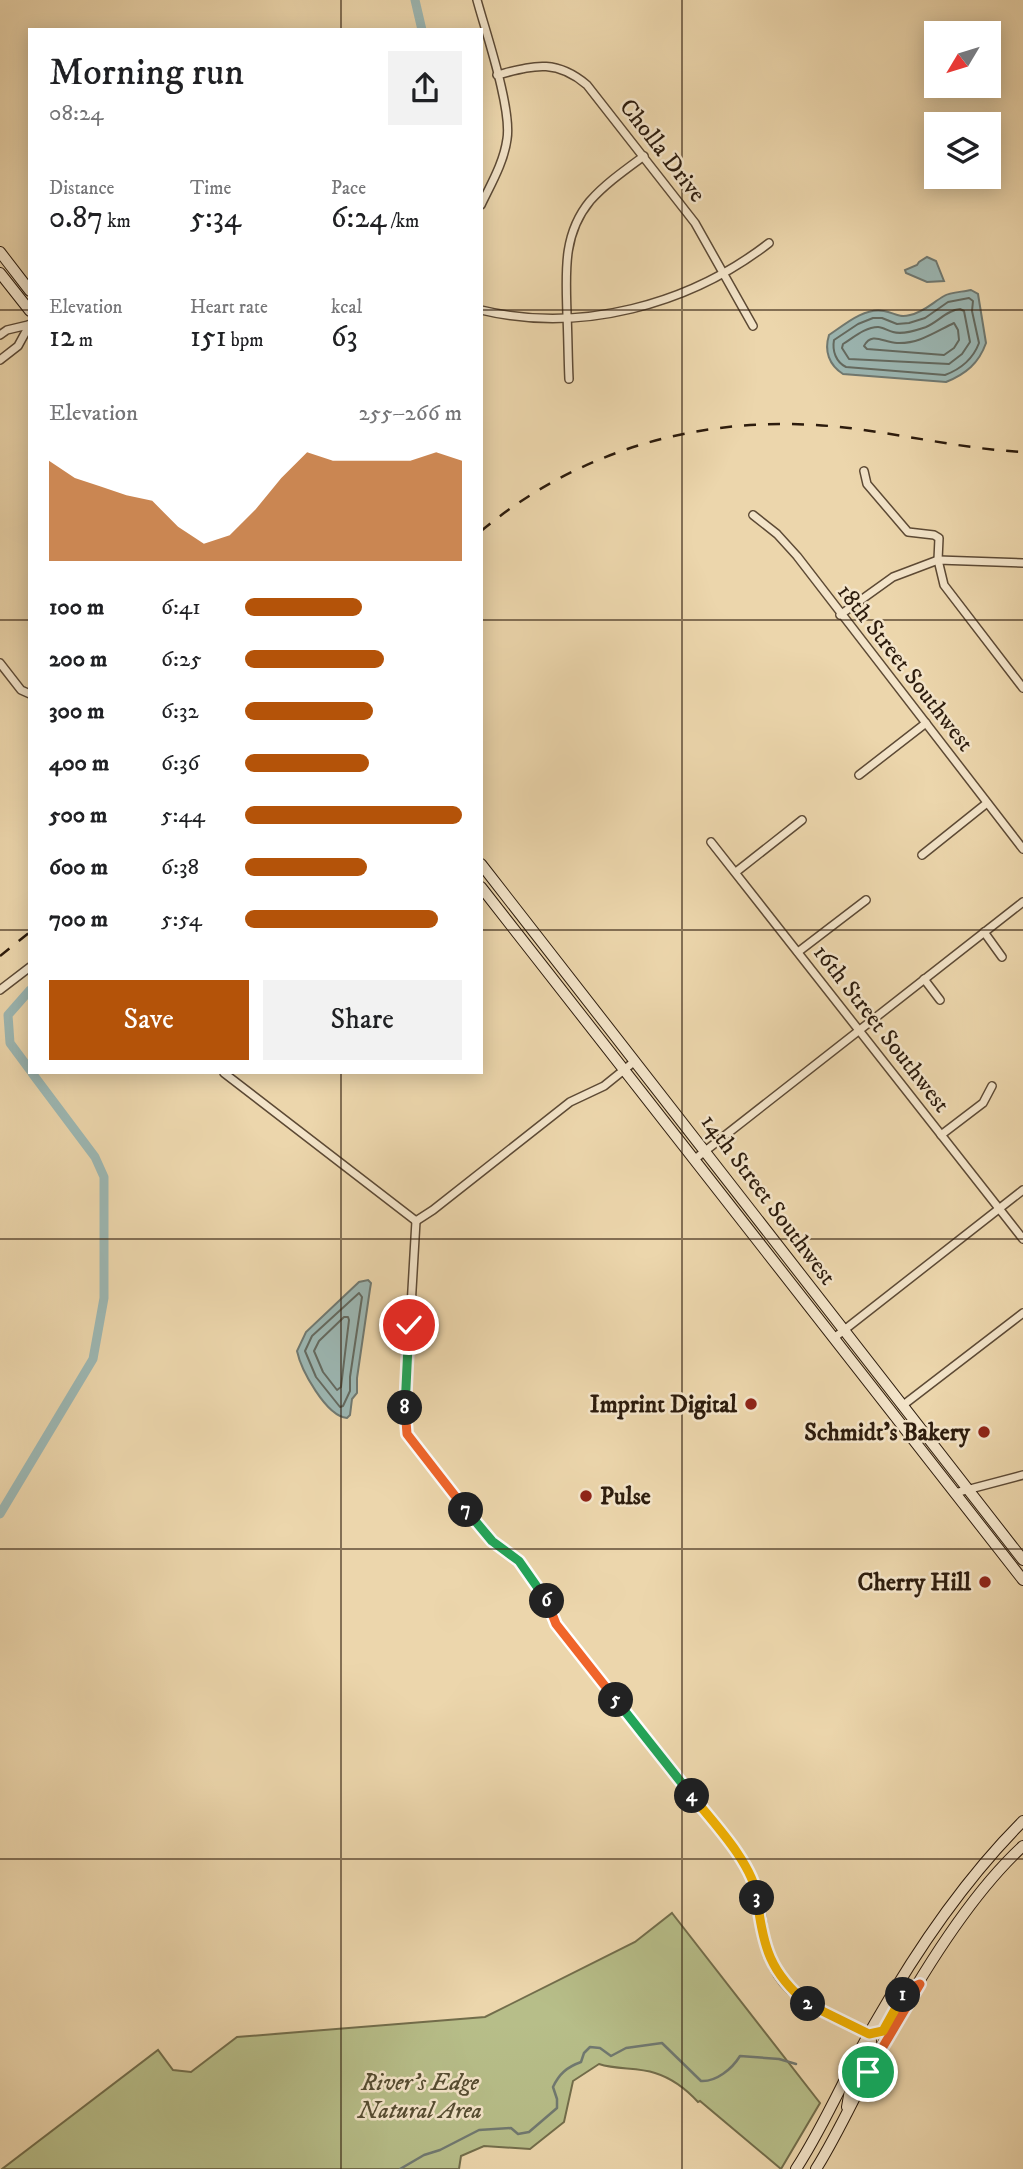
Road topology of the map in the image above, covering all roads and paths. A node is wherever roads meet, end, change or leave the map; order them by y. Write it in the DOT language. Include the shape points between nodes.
graph roads {
  1 [pos="477,0"];
  2 [pos="497,75"];
  3 [pos="644,156"];
  4 [pos="483,201"];
  5 [pos="769,243"];
  6 [pos="0,252"];
  7 [pos="0,273"];
  8 [pos="724,273"];
  9 [pos="28,288"];
  10 [pos="28,308"];
  11 [pos="483,310"];
  12 [pos="567,317"];
  13 [pos="28,324"];
  14 [pos="28,326"];
  15 [pos="753,326"];
  16 [pos="0,335"];
  17 [pos="0,360"];
  18 [pos="569,379"];
  19 [pos="863,471"];
  20 [pos="753,515"];
  21 [pos="938,560"];
  22 [pos="1023,563"];
  23 [pos="840,615"];
  24 [pos="0,663"];
  25 [pos="1023,688"];
  26 [pos="28,694"];
  27 [pos="926,723"];
  28 [pos="859,775"];
  29 [pos="987,803"];
  30 [pos="802,820"];
  31 [pos="711,842"];
  32 [pos="1023,849"];
  33 [pos="922,855"];
  34 [pos="483,867"];
  35 [pos="736,872"];
  36 [pos="483,890"];
  37 [pos="866,900"];
  38 [pos="1023,902"];
  39 [pos="984,932"];
  40 [pos="798,952"];
  41 [pos="1002,957"];
  42 [pos="28,969"];
  43 [pos="924,979"];
  44 [pos="0,990"];
  45 [pos="940,1000"];
  46 [pos="859,1030"];
  47 [pos="635,1061"];
  48 [pos="624,1069"];
  49 [pos="225,1074"];
  50 [pos="992,1086"];
  51 [pos="941,1135"];
  52 [pos="705,1151"];
  53 [pos="695,1159"];
  54 [pos="1023,1190"];
  55 [pos="999,1208"];
  56 [pos="416,1221"];
  57 [pos="1023,1239"];
  58 [pos="1023,1313"];
  59 [pos="839,1335"];
  60 [pos="902,1406"];
  61 [pos="1023,1475"];
  62 [pos="967,1489"];
  63 [pos="955,1493"];
  64 [pos="1023,1560"];
  65 [pos="1023,1580"];
  66 [pos="1023,1821"];
  67 [pos="1023,1846"];
  68 [pos="920,1984"];
  69 [pos="869,2034"];
  70 [pos="845,2120"];
  71 [pos="805,2155"];
  72 [pos="796,2169"];
  73 [pos="807,2169"];
  74 [pos="816,2169"];
  1 -- 2 [label="street"];
  2 -- 3 [label="street, Cholla Drive" via="541,65 570,72 587,85"];
  2 -- 4 [label="street" via="508,137"];
  3 -- 8 [label="street, Cholla Drive" via="695,223"];
  3 -- 12 [label="street" via="595,195 575,227 565,268"];
  5 -- 8 [label="street"];
  6 -- 9 [label="main road"];
  7 -- 10 [label="main road"];
  8 -- 12 [label="street" via="656,302"];
  8 -- 15 [label="street, Cholla Drive"];
  11 -- 12 [label="street"];
  12 -- 18 [label="street"];
  13 -- 16 [label="street"];
  14 -- 17 [label="street" via="18,346"];
  19 -- 21 [label="street" via="867,484 908,532 939,538"];
  20 -- 23 [label="street, 18th Street Southwest" via="797,556"];
  21 -- 22 [label="street"];
  21 -- 23 [label="street" via="893,577"];
  21 -- 25 [label="street" via="948,592"];
  23 -- 27 [label="street, 18th Street Southwest"];
  24 -- 26 [label="street"];
  27 -- 28 [label="street"];
  27 -- 29 [label="street, 18th Street Southwest"];
  29 -- 32 [label="street, 18th Street Southwest"];
  29 -- 33 [label="street"];
  30 -- 35 [label="street"];
  31 -- 35 [label="street, 16th Street Southwest"];
  34 -- 47 [label="main road, 14th Street Southwest"];
  35 -- 40 [label="street, 16th Street Southwest"];
  36 -- 48 [label="main road, 14th Street Southwest"];
  37 -- 40 [label="street"];
  38 -- 39 [label="street"];
  39 -- 41 [label="street"];
  39 -- 43 [label="street"];
  40 -- 46 [label="street, 16th Street Southwest"];
  42 -- 44 [label="street"];
  43 -- 45 [label="street"];
  43 -- 46 [label="street"];
  46 -- 51 [label="street, 16th Street Southwest"];
  46 -- 52 [label="street"];
  47 -- 48 [label="street"];
  47 -- 52 [label="main road, 14th Street Southwest"];
  48 -- 53 [label="main road, 14th Street Southwest"];
  48 -- 56 [label="street" via="604,1086 570,1102"];
  49 -- 56 [label="street"];
  50 -- 51 [label="street" via="983,1103"];
  51 -- 55 [label="street, 16th Street Southwest"];
  52 -- 53 [label="street"];
  52 -- 59 [label="main road, 14th Street Southwest"];
  53 -- 59 [label="main road, 14th Street Southwest"];
  54 -- 55 [label="street"];
  55 -- 57 [label="street, 16th Street Southwest"];
  55 -- 59 [label="street"];
  56 -- 69 [label="street" via="407,1434 492,1541 519,1561 545,1596 556,1624 730,1844 753,1882 768,1953 782,1981 808,2004"];
  58 -- 60 [label="street"];
  59 -- 60 [label="main road, 14th Street Southwest"];
  59 -- 63 [label="main road, 14th Street Southwest"];
  60 -- 62 [label="main road, 14th Street Southwest"];
  61 -- 62 [label="street"];
  62 -- 63 [label="street"];
  62 -- 64 [label="main road, 14th Street Southwest"];
  63 -- 65 [label="main road, 14th Street Southwest"];
  66 -- 69 [label="main road" via="941,1919"];
  67 -- 68 [label="main road" via="978,1896"];
  68 -- 69 [label="main road" via="906,1990 883,2031"];
  68 -- 70 [label="main road" via="874,2060"];
  69 -- 70 [label="main road" via="872,2049 850,2090"];
  69 -- 71 [label="main road"];
  70 -- 74 [label="main road"];
  71 -- 72 [label="main road"];
  71 -- 73 [label="main road"];
}
